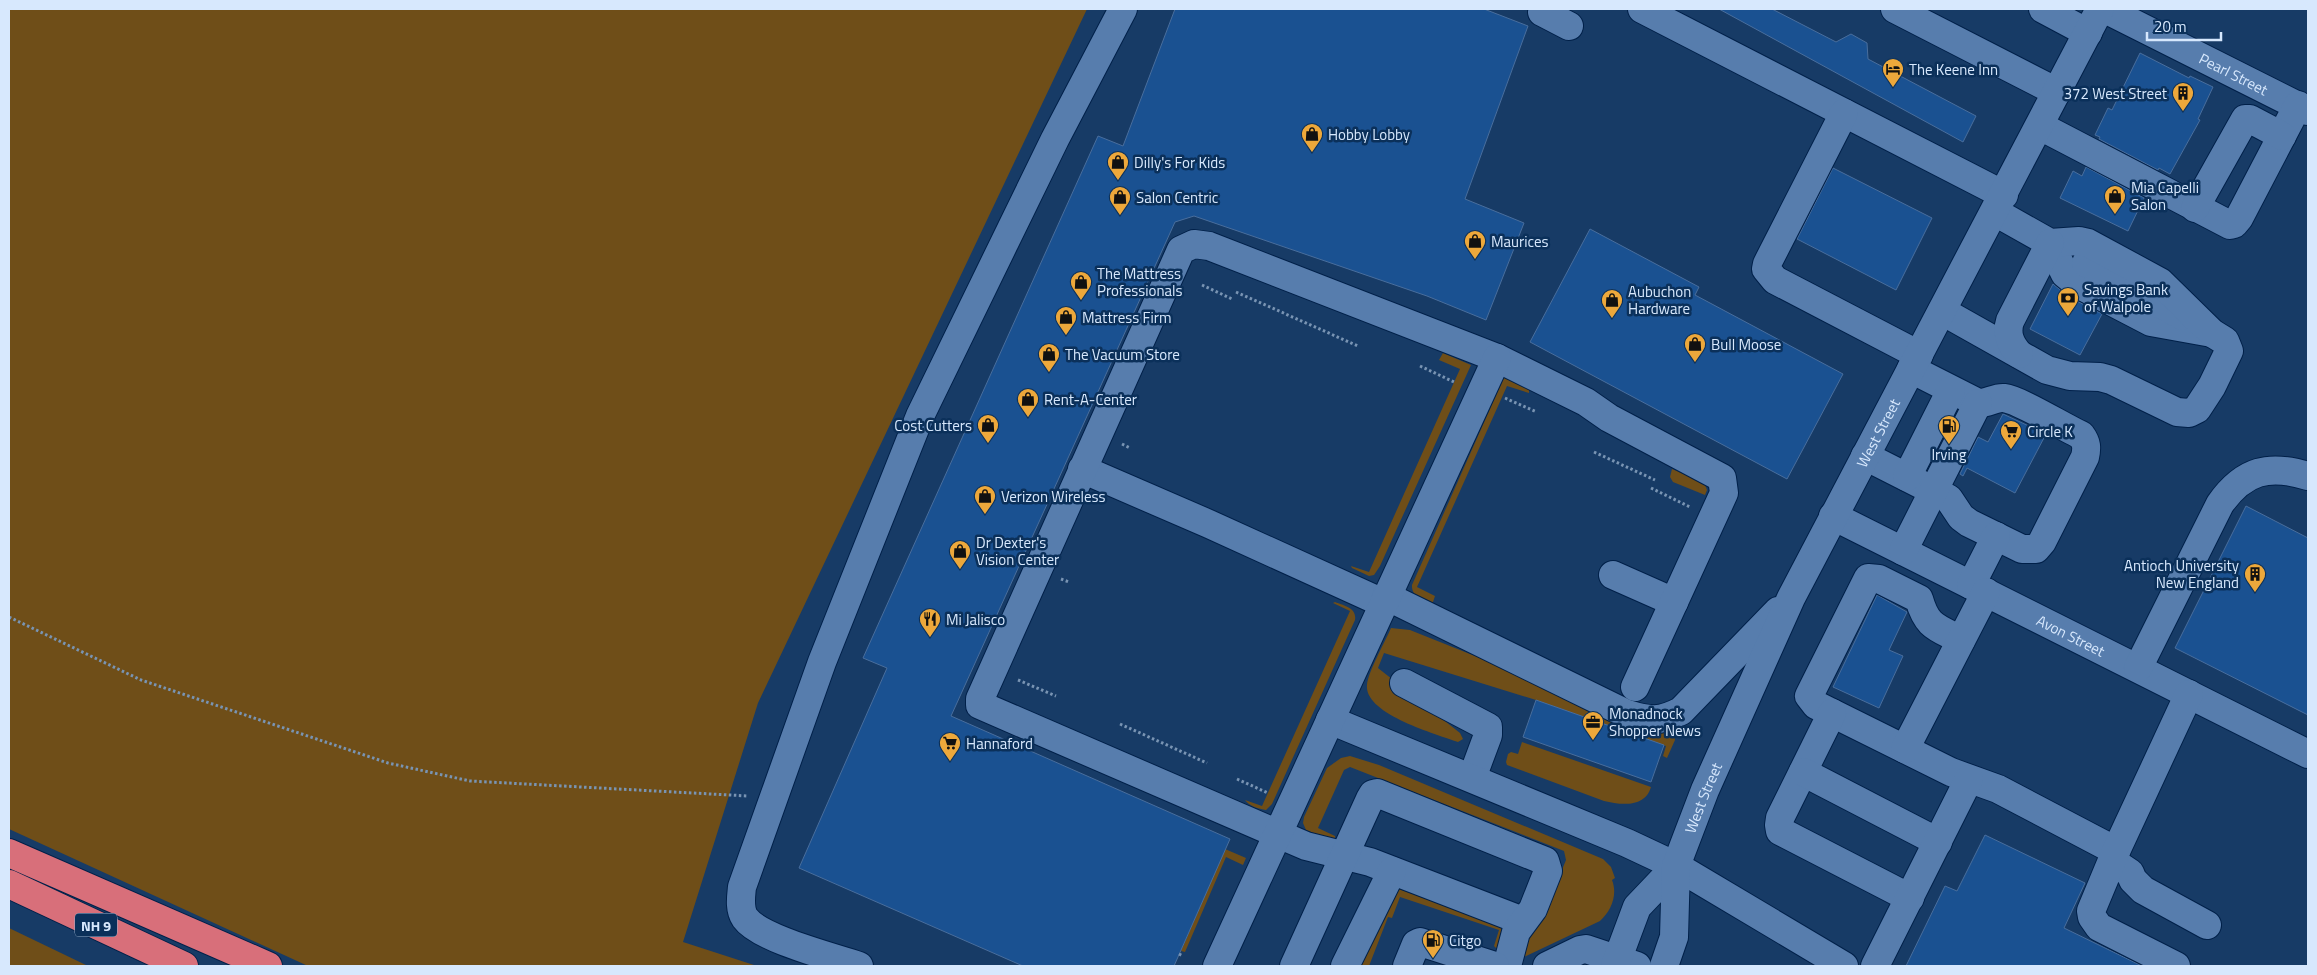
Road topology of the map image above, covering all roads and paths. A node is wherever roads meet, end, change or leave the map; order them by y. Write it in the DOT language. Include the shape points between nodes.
graph roads {
  1 [pos="1123,9"];
  2 [pos="1642,9"];
  3 [pos="1895,9"];
  4 [pos="2043,9"];
  5 [pos="2100,9"];
  6 [pos="2105,9"];
  7 [pos="1540,10"];
  8 [pos="1568,26"];
  9 [pos="2088,33"];
  10 [pos="2057,92"];
  11 [pos="2303,108"];
  12 [pos="1844,113"];
  13 [pos="2040,126"];
  14 [pos="2282,136"];
  15 [pos="2000,204"];
  16 [pos="2196,208"];
  17 [pos="2050,243"];
  18 [pos="1202,285"];
  19 [pos="1236,292"];
  20 [pos="1232,299"];
  21 [pos="1942,311"];
  22 [pos="2212,332"];
  23 [pos="1358,346"];
  24 [pos="2019,354"];
  25 [pos="1497,358"];
  26 [pos="1915,362"];
  27 [pos="1420,366"];
  28 [pos="1454,382"];
  29 [pos="1502,397"];
  30 [pos="1972,397"];
  31 [pos="1537,412"];
  32 [pos="1594,452"];
  33 [pos="1865,456"];
  34 [pos="1082,469"];
  35 [pos="2308,476"];
  36 [pos="1655,480"];
  37 [pos="1926,487"];
  38 [pos="1651,488"];
  39 [pos="1833,516"];
  40 [pos="1713,518"];
  41 [pos="1996,536"];
  42 [pos="1903,551"];
  43 [pos="1613,575"];
  44 [pos="1978,589"];
  45 [pos="1791,598"];
  46 [pos="1385,600"];
  47 [pos="1674,602"];
  48 [pos="9,617"];
  49 [pos="1961,640"];
  50 [pos="2138,668"];
  51 [pos="993,669"];
  52 [pos="1404,683"];
  53 [pos="1635,687"];
  54 [pos="2189,694"];
  55 [pos="1056,696"];
  56 [pos="1832,713"];
  57 [pos="1330,720"];
  58 [pos="1120,724"];
  59 [pos="1905,749"];
  60 [pos="2308,754"];
  61 [pos="1208,763"];
  62 [pos="1803,772"];
  63 [pos="1472,778"];
  64 [pos="1969,778"];
  65 [pos="1237,779"];
  66 [pos="1268,793"];
  67 [pos="773,798"];
  68 [pos="1278,834"];
  69 [pos="1938,842"];
  70 [pos="9,853"];
  71 [pos="1344,856"];
  72 [pos="2114,856"];
  73 [pos="1676,866"];
  74 [pos="1392,871"];
  75 [pos="9,884"];
  76 [pos="1910,898"];
  77 [pos="1523,921"];
  78 [pos="2207,925"];
  79 [pos="1623,964"];
  80 [pos="1298,965"];
  81 [pos="184,966"];
  82 [pos="268,966"];
  83 [pos="859,966"];
  84 [pos="1217,966"];
  85 [pos="1345,966"];
  86 [pos="1407,966"];
  87 [pos="1495,966"];
  88 [pos="1507,966"];
  89 [pos="1547,966"];
  90 [pos="1664,966"];
  91 [pos="1844,966"];
  92 [pos="1875,966"];
  93 [pos="2176,966"];
  1 -- 67 [label="street" via="1054,139 920,416 822,662"];
  2 -- 12 [label="street"];
  3 -- 10 [label="street"];
  4 -- 9 [label="street"];
  5 -- 9 [label="street, West Street"];
  6 -- 11 [label="street, Pearl Street"];
  7 -- 8 [label="street"];
  9 -- 10 [label="street, West Street"];
  10 -- 13 [label="street, West Street"];
  11 -- 14 [label="street"];
  12 -- 15 [label="street"];
  12 -- 26 [label="street" via="1766,269 1775,280"];
  13 -- 15 [label="street, West Street"];
  13 -- 16 [label="street"];
  14 -- 16 [label="street" via="2234,224 2225,224"];
  14 -- 16 [label="street" via="2245,119"];
  15 -- 17 [label="street"];
  15 -- 21 [label="street, West Street"];
  17 -- 22 [label="street" via="2079,241 2088,244 2152,277"];
  17 -- 22 [label="street" via="2065,274 2076,283 2145,320"];
  17 -- 24 [label="street" via="2008,327 2010,342"];
  18 -- 20 [label="path"];
  19 -- 23 [label="path"];
  21 -- 24 [label="street"];
  21 -- 26 [label="street, West Street"];
  22 -- 24 [label="street" via="2225,341 2229,351 2204,400 2189,413 2177,412 2100,377 2059,374"];
  25 -- 34 [label="street" via="1209,246 1188,245 1177,255"];
  25 -- 40 [label="street" via="1718,474 1724,483 1724,493"];
  25 -- 46 [label="street"];
  26 -- 30 [label="street"];
  26 -- 33 [label="street, West Street"];
  27 -- 28 [label="path"];
  29 -- 31 [label="path"];
  30 -- 37 [label="street"];
  30 -- 37 [label="street"];
  30 -- 41 [label="street" via="2012,401 2081,435 2087,448 2036,549 2022,549"];
  32 -- 36 [label="path"];
  33 -- 37 [label="street"];
  33 -- 39 [label="street, West Street"];
  34 -- 46 [label="street"];
  34 -- 51 [label="street"];
  35 -- 50 [label="street" via="2276,469 2261,471 2230,490"];
  37 -- 41 [label="street" via="1965,520"];
  37 -- 42 [label="street"];
  38 -- 40 [label="path"];
  39 -- 42 [label="street, Avon Street"];
  39 -- 45 [label="street, West Street"];
  40 -- 47 [label="street"];
  41 -- 44 [label="street"];
  42 -- 44 [label="street, Avon Street"];
  43 -- 47 [label="street"];
  44 -- 49 [label="street"];
  44 -- 50 [label="street, Avon Street"];
  45 -- 46 [label="street" via="1681,711 1666,719 1646,720"];
  45 -- 73 [label="street, West Street" via="1705,790"];
  46 -- 57 [label="street"];
  47 -- 53 [label="street"];
  48 -- 67 [label="path" via="141,680 388,763 470,781"];
  49 -- 56 [label="street" via="1928,621 1919,599 1879,579 1868,578 1810,691 1812,702"];
  49 -- 59 [label="street"];
  50 -- 54 [label="street, Avon Street"];
  51 -- 55 [label="path"];
  51 -- 68 [label="street" via="980,699 984,708"];
  52 -- 63 [label="street" via="1488,727"];
  54 -- 60 [label="street, Avon Street"];
  54 -- 72 [label="street"];
  56 -- 59 [label="street"];
  56 -- 62 [label="street"];
  57 -- 63 [label="street"];
  57 -- 68 [label="street"];
  58 -- 61 [label="path"];
  59 -- 64 [label="street"];
  62 -- 69 [label="street"];
  62 -- 76 [label="street" via="1780,818 1780,831"];
  63 -- 73 [label="street"];
  64 -- 69 [label="street"];
  64 -- 72 [label="street" via="1998,789"];
  65 -- 66 [label="path"];
  67 -- 83 [label="street" via="742,887 740,904 745,918 772,937"];
  68 -- 71 [label="street" via="1306,846"];
  68 -- 84 [label="street"];
  69 -- 76 [label="street"];
  70 -- 82 [label="highway"];
  71 -- 74 [label="street"];
  71 -- 77 [label="street" via="1373,794 1382,794 1545,861 1548,870 1532,909"];
  71 -- 80 [label="street"];
  72 -- 78 [label="street" via="2142,890"];
  72 -- 93 [label="street" via="2093,903 2091,911 2095,923"];
  73 -- 79 [label="street, West Street" via="1637,907"];
  73 -- 90 [label="street, West Street" via="1674,937"];
  73 -- 91 [label="street"];
  74 -- 77 [label="street"];
  74 -- 85 [label="street"];
  75 -- 81 [label="highway, NH 9"];
  76 -- 92 [label="street"];
  77 -- 88 [label="street" via="1516,932"];
  79 -- 89 [label="street" via="1586,949"];
  86 -- 87 [label="street" via="1416,944 1420,942"];
}
